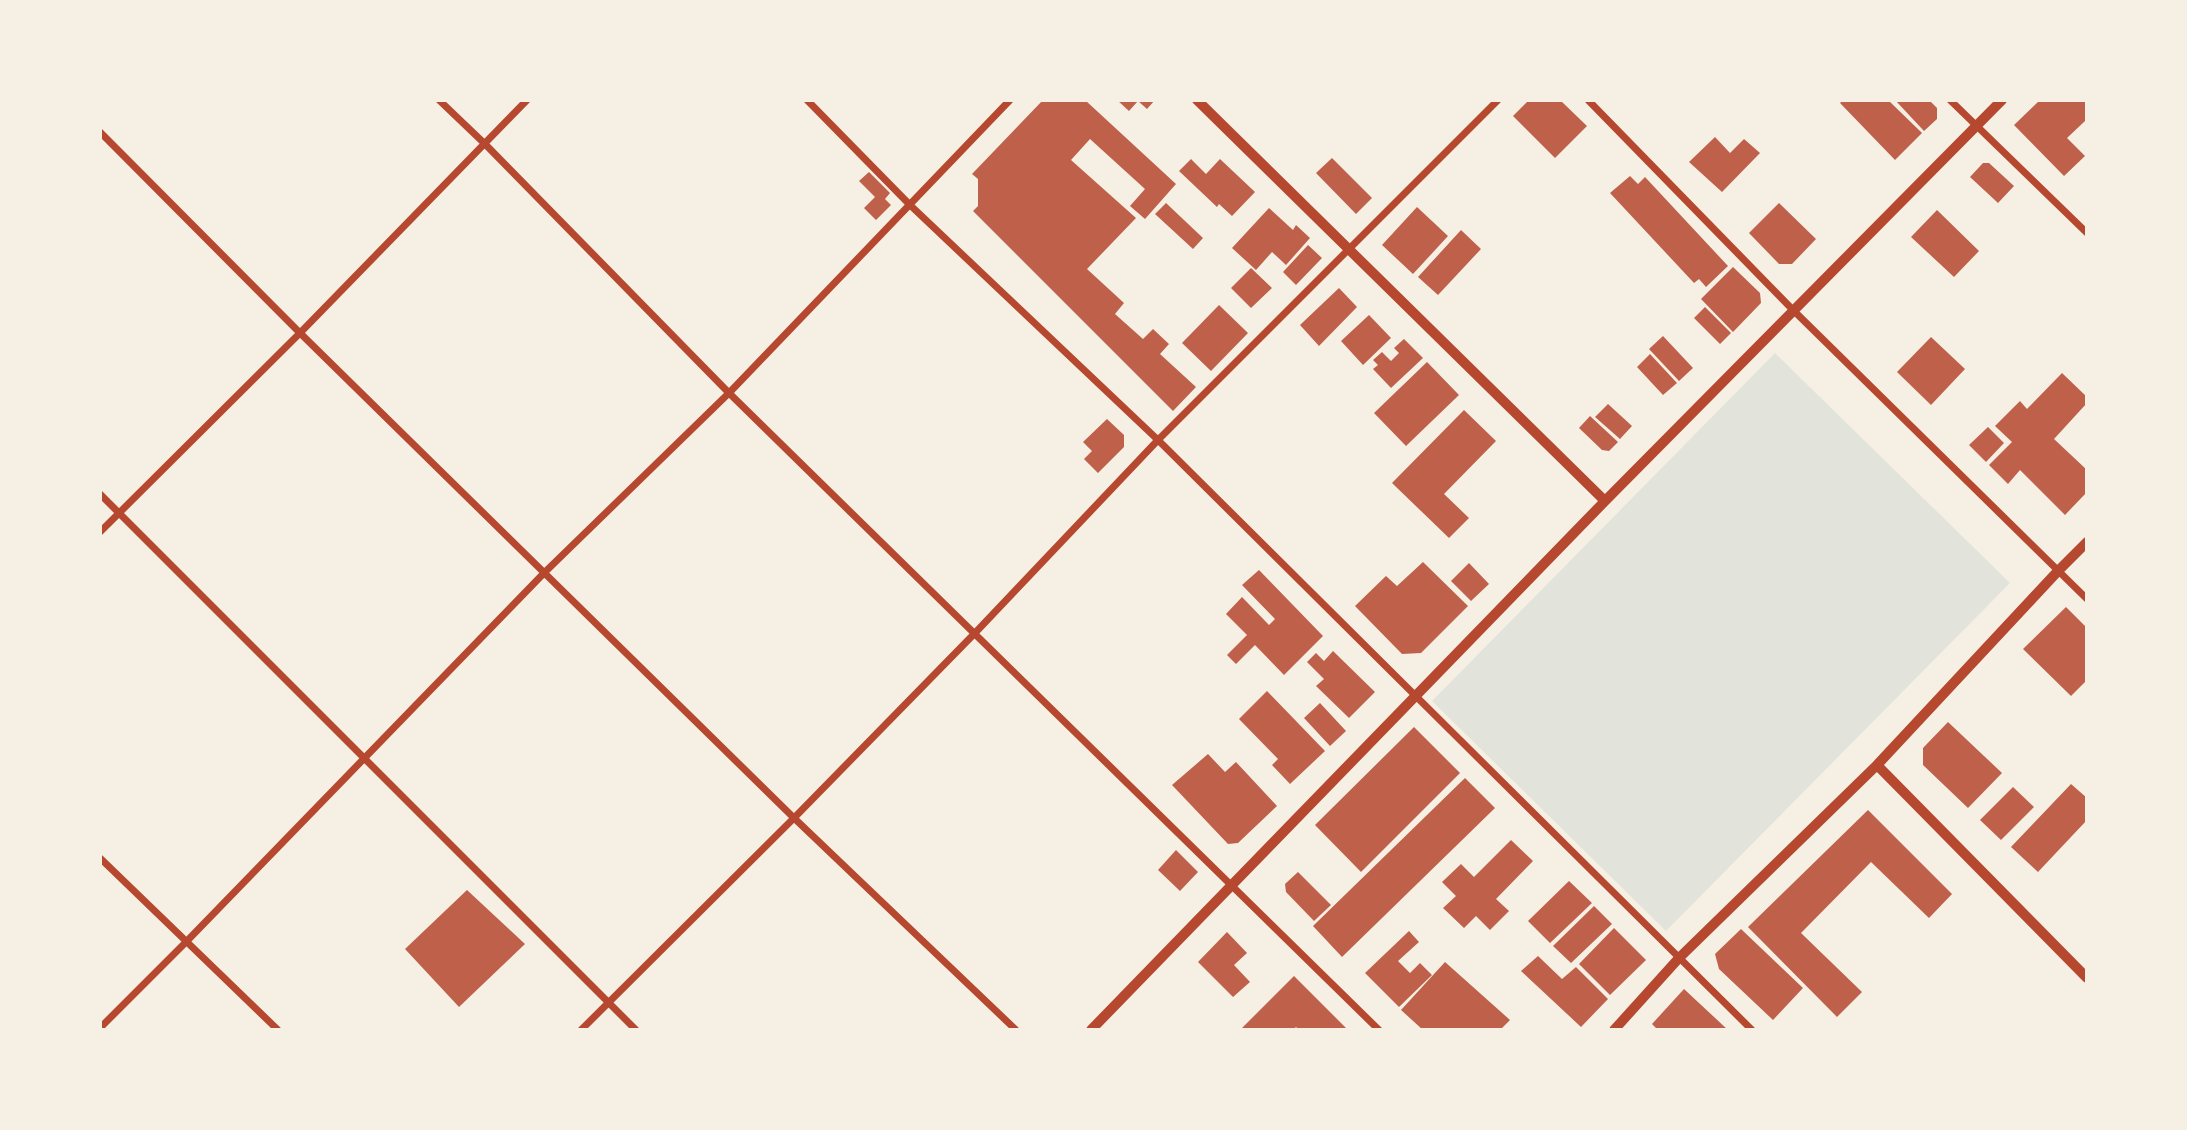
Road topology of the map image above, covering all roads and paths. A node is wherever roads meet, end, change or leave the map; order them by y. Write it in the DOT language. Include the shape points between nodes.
graph roads {
  1 [pos="439,100"];
  2 [pos="527,100"];
  3 [pos="807,100"];
  4 [pos="1010,100"];
  5 [pos="1197,100"];
  6 [pos="1498,100"];
  7 [pos="1588,100"];
  8 [pos="1950,100"];
  9 [pos="2002,100"];
  10 [pos="1975,126"];
  11 [pos="100,132"];
  12 [pos="485,144"];
  13 [pos="910,205"];
  14 [pos="2087,233"];
  15 [pos="1349,248"];
  16 [pos="1793,310"];
  17 [pos="300,333"];
  18 [pos="729,393"];
  19 [pos="1158,440"];
  20 [pos="100,494"];
  21 [pos="1605,501"];
  22 [pos="119,512"];
  23 [pos="100,532"];
  24 [pos="2087,542"];
  25 [pos="2058,571"];
  26 [pos="545,572"];
  27 [pos="2087,599"];
  28 [pos="975,633"];
  29 [pos="1415,697"];
  30 [pos="365,757"];
  31 [pos="1877,765"];
  32 [pos="794,818"];
  33 [pos="100,858"];
  34 [pos="1230,885"];
  35 [pos="186,942"];
  36 [pos="1679,958"];
  37 [pos="2087,978"];
  38 [pos="607,1003"];
  39 [pos="100,1028"];
  40 [pos="278,1030"];
  41 [pos="581,1030"];
  42 [pos="636,1030"];
  43 [pos="1016,1030"];
  44 [pos="1091,1030"];
  45 [pos="1379,1030"];
  46 [pos="1614,1030"];
  47 [pos="1752,1030"];
  1 -- 12 [label="street"];
  2 -- 12 [label="street"];
  3 -- 13 [label="street"];
  4 -- 13 [label="street"];
  5 -- 15 [label="main road"];
  6 -- 15 [label="street"];
  7 -- 16 [label="street"];
  8 -- 10 [label="street"];
  9 -- 10 [label="main road"];
  10 -- 14 [label="street"];
  10 -- 16 [label="main road"];
  11 -- 17 [label="street"];
  12 -- 17 [label="street"];
  12 -- 18 [label="street"];
  13 -- 18 [label="street"];
  13 -- 19 [label="street"];
  15 -- 19 [label="street"];
  15 -- 21 [label="main road"];
  16 -- 21 [label="main road"];
  16 -- 25 [label="street"];
  17 -- 22 [label="street"];
  17 -- 26 [label="street"];
  18 -- 26 [label="street"];
  18 -- 28 [label="street"];
  19 -- 28 [label="street"];
  19 -- 29 [label="street"];
  20 -- 22 [label="street"];
  21 -- 29 [label="main road"];
  22 -- 23 [label="street"];
  22 -- 30 [label="street"];
  24 -- 25 [label="main road"];
  25 -- 27 [label="street"];
  25 -- 31 [label="main road"];
  26 -- 30 [label="street"];
  26 -- 32 [label="street"];
  28 -- 32 [label="street"];
  28 -- 34 [label="street"];
  29 -- 34 [label="main road"];
  29 -- 36 [label="street"];
  30 -- 35 [label="street"];
  30 -- 38 [label="street"];
  31 -- 36 [label="main road"];
  31 -- 37 [label="main road"];
  32 -- 38 [label="street"];
  32 -- 43 [label="street"];
  33 -- 35 [label="street"];
  34 -- 44 [label="main road"];
  34 -- 45 [label="street"];
  35 -- 39 [label="street"];
  35 -- 40 [label="street"];
  36 -- 46 [label="main road"];
  36 -- 47 [label="street"];
  38 -- 41 [label="street"];
  38 -- 42 [label="street"];
}
